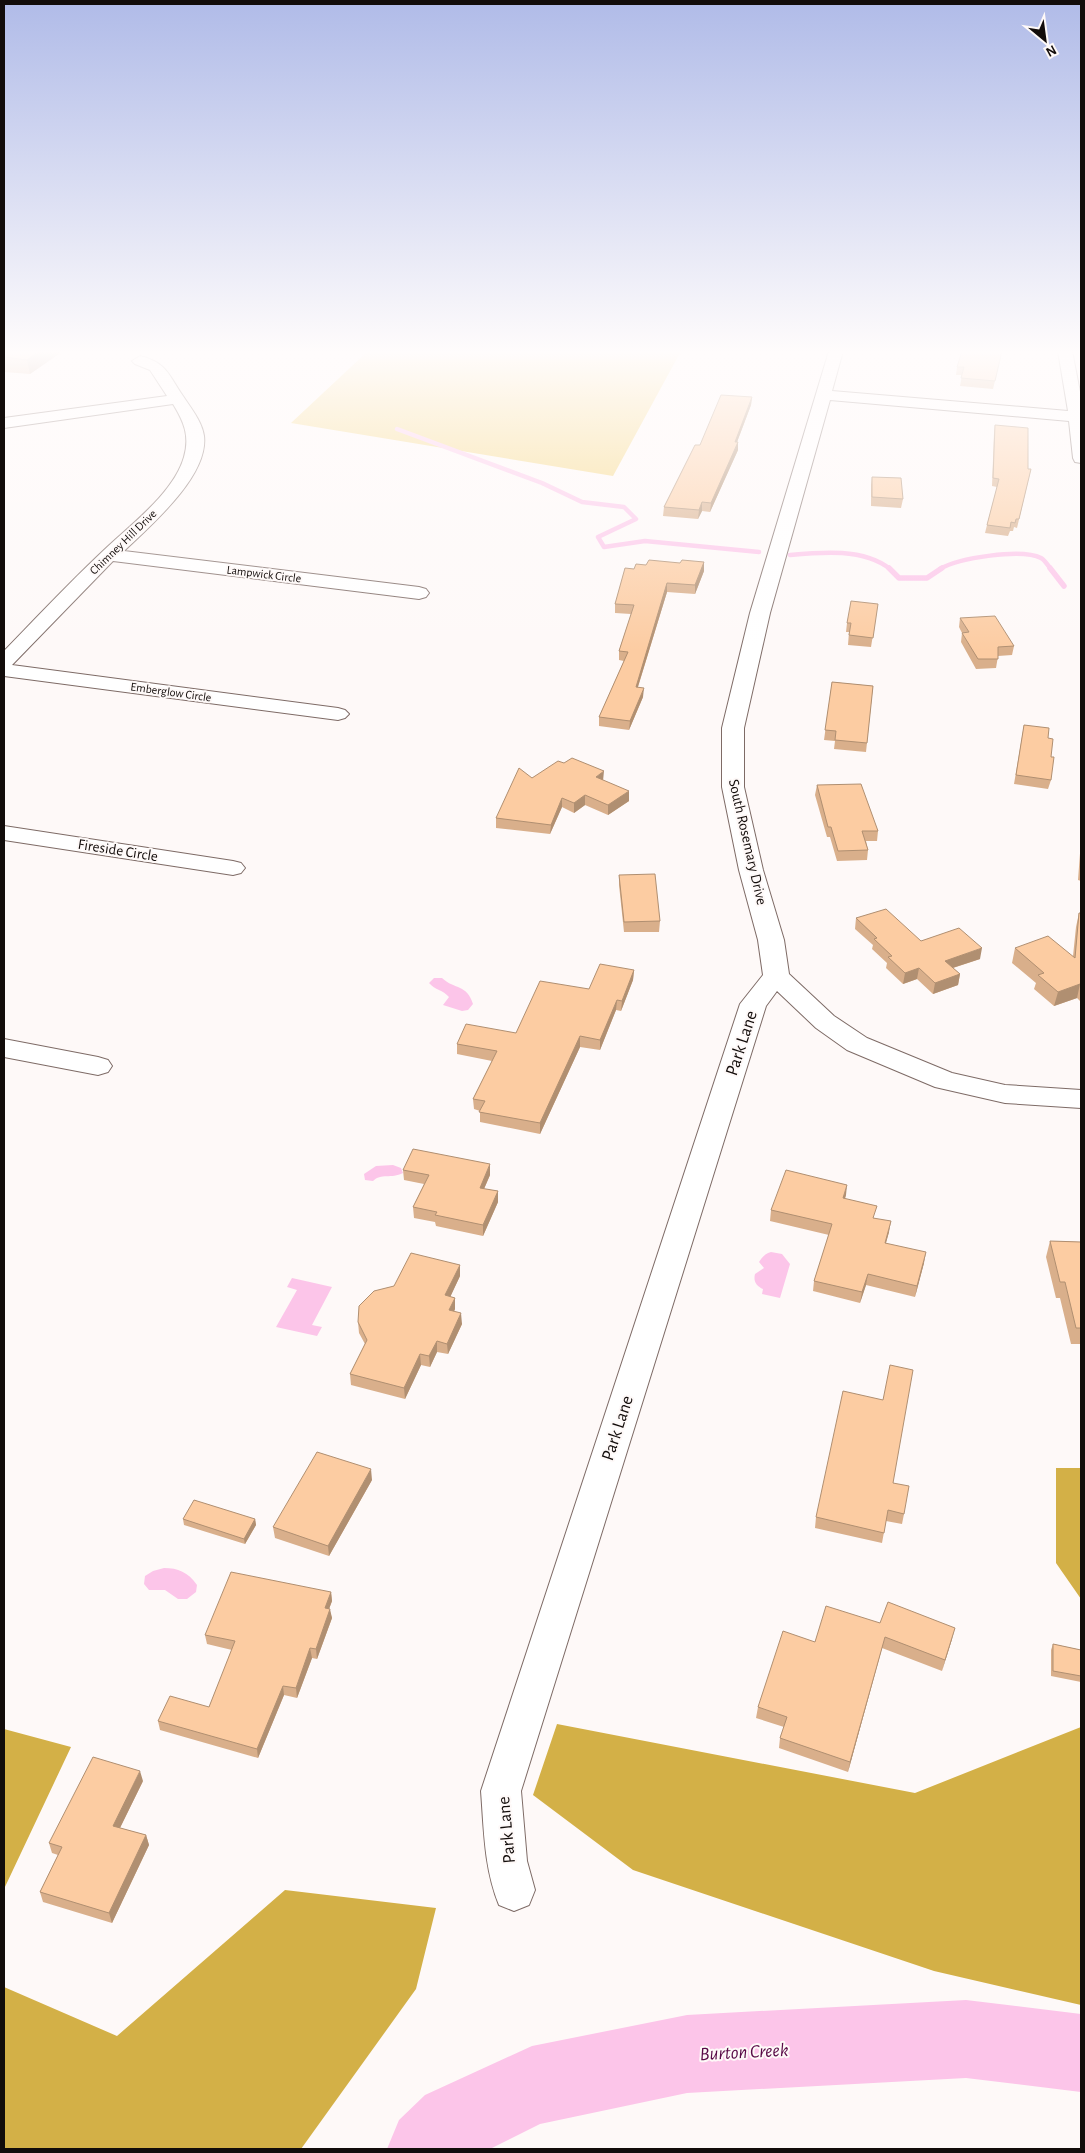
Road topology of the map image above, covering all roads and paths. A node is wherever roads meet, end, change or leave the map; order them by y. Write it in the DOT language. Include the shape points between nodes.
graph roads {
  1 [pos="193,451"];
  2 [pos="806,451"];
  3 [pos="109,555"];
  4 [pos="419,593"];
  5 [pos="4,662"];
  6 [pos="4,670"];
  7 [pos="338,714"];
  8 [pos="4,833"];
  9 [pos="233,868"];
  10 [pos="776,976"];
  11 [pos="4,1048"];
  12 [pos="98,1066"];
  13 [pos="1081,1099"];
  14 [pos="514,1890"];
  1 -- 3 [label="street, Chimney Hill Drive" via="180,482 157,510"];
  2 -- 10 [label="street, South Rosemary Drive" via="760,613 733,728 733,786 751,870 771,940"];
  3 -- 4 [label="street, Lampwick Circle"];
  3 -- 5 [label="street, Chimney Hill Drive"];
  6 -- 7 [label="street, Emberglow Circle"];
  8 -- 9 [label="street, Fireside Circle"];
  10 -- 13 [label="street" via="825,1022 857,1044 945,1081 1005,1094"];
  10 -- 14 [label="street, Park Lane" via="753,1004 501,1791 506,1861"];
  11 -- 12 [label="street"];
}
